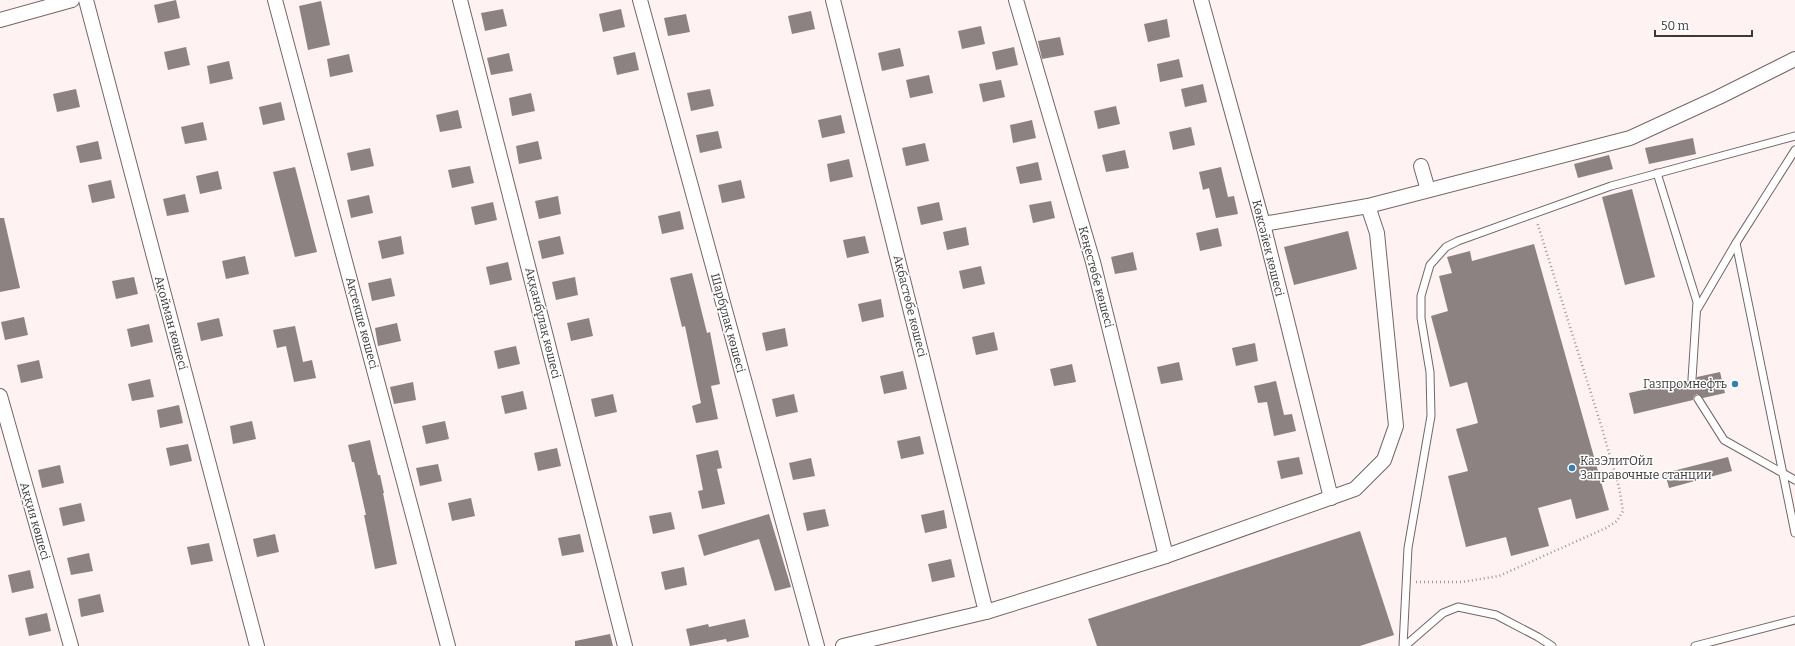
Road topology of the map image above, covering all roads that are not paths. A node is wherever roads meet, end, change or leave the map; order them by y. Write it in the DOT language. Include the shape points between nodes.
graph roads {
  1 [pos="72,0"];
  2 [pos="86,0"];
  3 [pos="275,0"];
  4 [pos="460,0"];
  5 [pos="640,0"];
  6 [pos="833,0"];
  7 [pos="1016,0"];
  8 [pos="1201,0"];
  9 [pos="0,20"];
  10 [pos="1795,59"];
  11 [pos="1795,136"];
  12 [pos="1795,150"];
  13 [pos="1421,166"];
  14 [pos="1657,173"];
  15 [pos="1428,190"];
  16 [pos="1368,206"];
  17 [pos="1263,224"];
  18 [pos="1736,243"];
  19 [pos="1698,308"];
  20 [pos="1692,379"];
  21 [pos="0,396"];
  22 [pos="1698,399"];
  23 [pos="1782,474"];
  24 [pos="1795,480"];
  25 [pos="1330,498"];
  26 [pos="1795,533"];
  27 [pos="1166,556"];
  28 [pos="986,612"];
  29 [pos="1795,620"];
  30 [pos="71,646"];
  31 [pos="257,646"];
  32 [pos="448,646"];
  33 [pos="626,646"];
  34 [pos="817,646"];
  35 [pos="842,646"];
  36 [pos="1404,646"];
  37 [pos="1552,646"];
  38 [pos="1695,646"];
  1 -- 9 [label="street"];
  2 -- 31 [label="street, Ақойман көшесі"];
  3 -- 32 [label="street, Ақтекше көшесі"];
  4 -- 33 [label="street, Аққанбұлақ көшесі"];
  5 -- 34 [label="street, Шарбұлақ көшесі"];
  6 -- 28 [label="street, Ақбастөбе көшесі"];
  7 -- 27 [label="street, Кеңестөбе көшесі" via="1093,262"];
  8 -- 17 [label="street, Көксәйек көшесі"];
  10 -- 15 [label="street" via="1630,138"];
  11 -- 14 [label="lane"];
  12 -- 18 [label="lane"];
  13 -- 15 [label="street"];
  14 -- 19 [label="lane"];
  14 -- 36 [label="lane" via="1611,186 1494,227 1446,247 1430,265 1421,296 1421,318 1430,372 1431,416 1408,548"];
  15 -- 16 [label="street"];
  16 -- 17 [label="street"];
  16 -- 25 [label="street" via="1376,234 1396,426 1384,460 1355,489"];
  17 -- 25 [label="street, Көксәйек көшесі"];
  18 -- 19 [label="lane"];
  18 -- 23 [label="lane"];
  19 -- 20 [label="lane"];
  21 -- 30 [label="street, Аққия көшесі"];
  22 -- 23 [label="lane" via="1724,440"];
  23 -- 24 [label="lane"];
  23 -- 26 [label="lane"];
  25 -- 27 [label="street"];
  27 -- 28 [label="street"];
  28 -- 35 [label="street"];
  29 -- 38 [label="lane"];
  36 -- 37 [label="lane" via="1443,613 1458,607 1496,615"];
}
